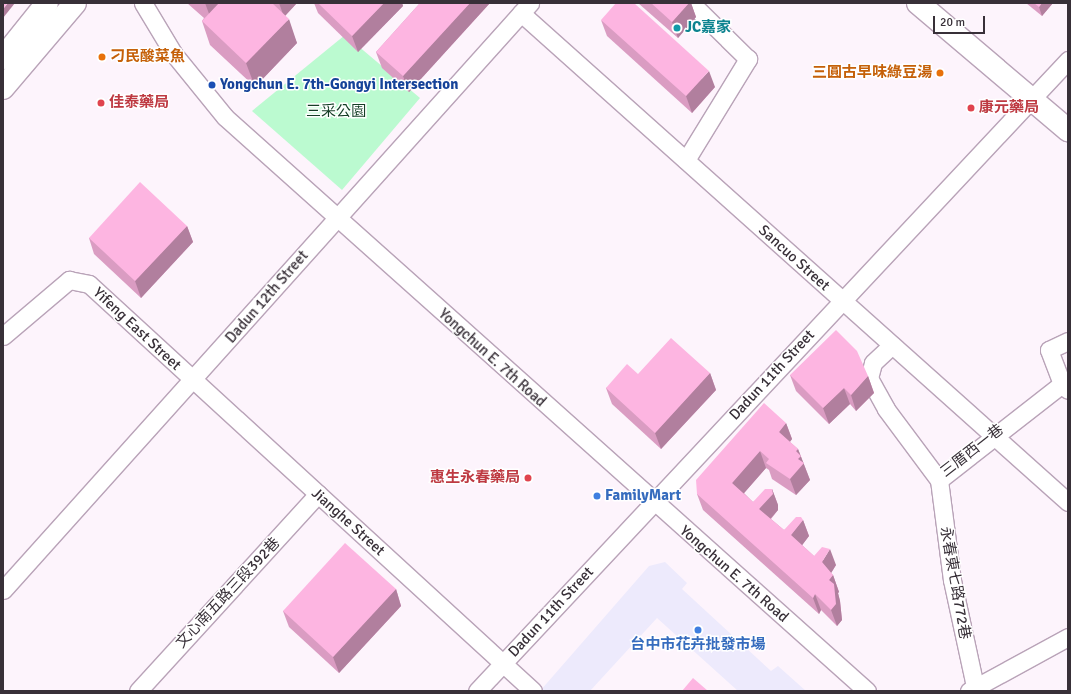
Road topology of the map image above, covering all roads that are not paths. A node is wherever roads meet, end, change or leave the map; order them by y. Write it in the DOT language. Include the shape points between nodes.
graph roads {
  1 [pos="48,3"];
  2 [pos="74,3"];
  3 [pos="143,3"];
  4 [pos="691,3"];
  5 [pos="918,3"];
  6 [pos="525,8"];
  7 [pos="3,58"];
  8 [pos="1068,60"];
  9 [pos="3,88"];
  10 [pos="1030,99"];
  11 [pos="1068,130"];
  12 [pos="686,160"];
  13 [pos="336,218"];
  14 [pos="842,300"];
  15 [pos="3,336"];
  16 [pos="1068,341"];
  17 [pos="892,345"];
  18 [pos="192,381"];
  19 [pos="1065,387"];
  20 [pos="992,435"];
  21 [pos="938,480"];
  22 [pos="318,494"];
  23 [pos="652,502"];
  24 [pos="1068,502"];
  25 [pos="3,590"];
  26 [pos="1068,637"];
  27 [pos="504,663"];
  28 [pos="972,688"];
  29 [pos="138,691"];
  30 [pos="477,691"];
  31 [pos="533,691"];
  32 [pos="867,691"];
  1 -- 7 [label="main road"];
  2 -- 9 [label="main road"];
  3 -- 13 [label="street, Yongchun E. 7th Road" via="173,53 225,117"];
  4 -- 12 [label="street" via="748,59"];
  5 -- 10 [label="main road"];
  6 -- 12 [label="street, Sancuo Street"];
  6 -- 13 [label="street, Dadun 12th Street"];
  8 -- 10 [label="street, Dadun 11th Street"];
  10 -- 11 [label="main road"];
  10 -- 14 [label="street, Dadun 11th Street"];
  12 -- 14 [label="street, Sancuo Street"];
  13 -- 18 [label="street, Dadun 12th Street"];
  13 -- 23 [label="street, Yongchun E. 7th Road"];
  14 -- 17 [label="street, Sancuo Street"];
  14 -- 23 [label="street, Dadun 11th Street"];
  15 -- 18 [label="street, Yifeng East Street" via="69,280 89,284"];
  16 -- 19 [label="street" via="1049,350"];
  17 -- 20 [label="street, Sancuo Street"];
  17 -- 21 [label="street, 三厝西一巷" via="873,363 869,378 886,409"];
  18 -- 22 [label="street, Jianghe Street"];
  18 -- 25 [label="street, Dadun 12th Street"];
  19 -- 20 [label="street, 三厝西一巷"];
  20 -- 21 [label="street, 三厝西一巷"];
  20 -- 24 [label="street, Sancuo Street"];
  21 -- 28 [label="street, 永春東七路772巷" via="952,580"];
  22 -- 27 [label="street, Jianghe Street"];
  22 -- 29 [label="street, 文心南五路三段392巷"];
  23 -- 27 [label="street, Dadun 11th Street"];
  23 -- 32 [label="street, Yongchun E. 7th Road"];
  26 -- 28 [label="street"];
  27 -- 30 [label="street, Dadun 11th Street"];
  27 -- 31 [label="street, Jianghe Street"];
}
